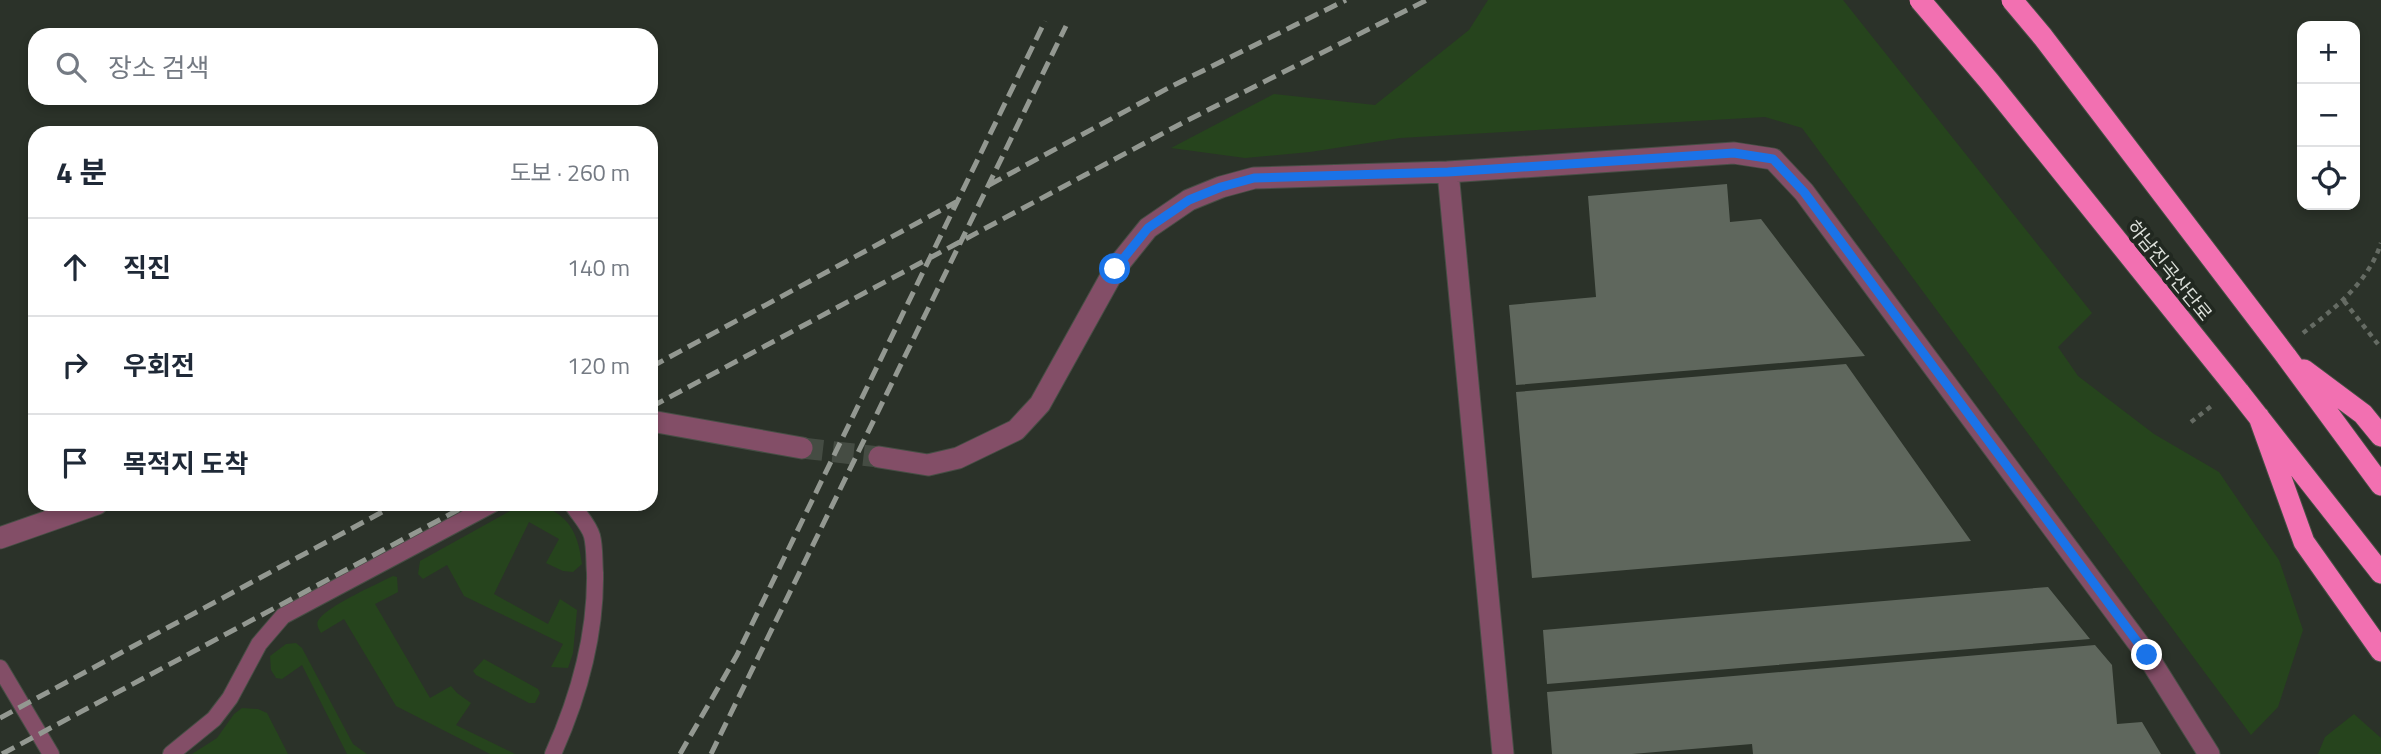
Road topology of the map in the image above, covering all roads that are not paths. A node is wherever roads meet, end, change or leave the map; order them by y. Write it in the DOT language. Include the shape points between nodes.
graph roads {
  1 [pos="1920,0"];
  2 [pos="2012,0"];
  3 [pos="1448,172"];
  4 [pos="2286,356"];
  5 [pos="2259,418"];
  6 [pos="658,422"];
  7 [pos="2381,436"];
  8 [pos="802,448"];
  9 [pos="879,457"];
  10 [pos="2381,485"];
  11 [pos="77,511"];
  12 [pos="480,511"];
  13 [pos="577,511"];
  14 [pos="0,538"];
  15 [pos="2381,573"];
  16 [pos="2381,651"];
  17 [pos="0,668"];
  18 [pos="51,754"];
  19 [pos="171,754"];
  20 [pos="553,754"];
  21 [pos="1503,754"];
  22 [pos="2209,754"];
  1 -- 5 [label="highway, 하남진곡산단로, bridge"];
  2 -- 4 [label="highway, 하남진곡산단로, bridge"];
  3 -- 9 [label="street" via="1254,178 1189,200 1148,228 1115,269 1041,404 1016,430 958,458 928,465"];
  3 -- 21 [label="street"];
  3 -- 22 [label="street" via="1734,153 1773,159 1804,192 2139,644"];
  4 -- 7 [label="highway" via="2363,414"];
  4 -- 10 [label="highway, 하남진곡산단로"];
  5 -- 15 [label="highway, 하남진곡산단로"];
  5 -- 16 [label="highway" via="2304,542"];
  6 -- 8 [label="street"];
  11 -- 14 [label="street"];
  12 -- 19 [label="lane" via="283,615 259,644 214,719"];
  13 -- 20 [label="lane" via="592,534 592,631 570,714"];
  17 -- 18 [label="lane"];
}
